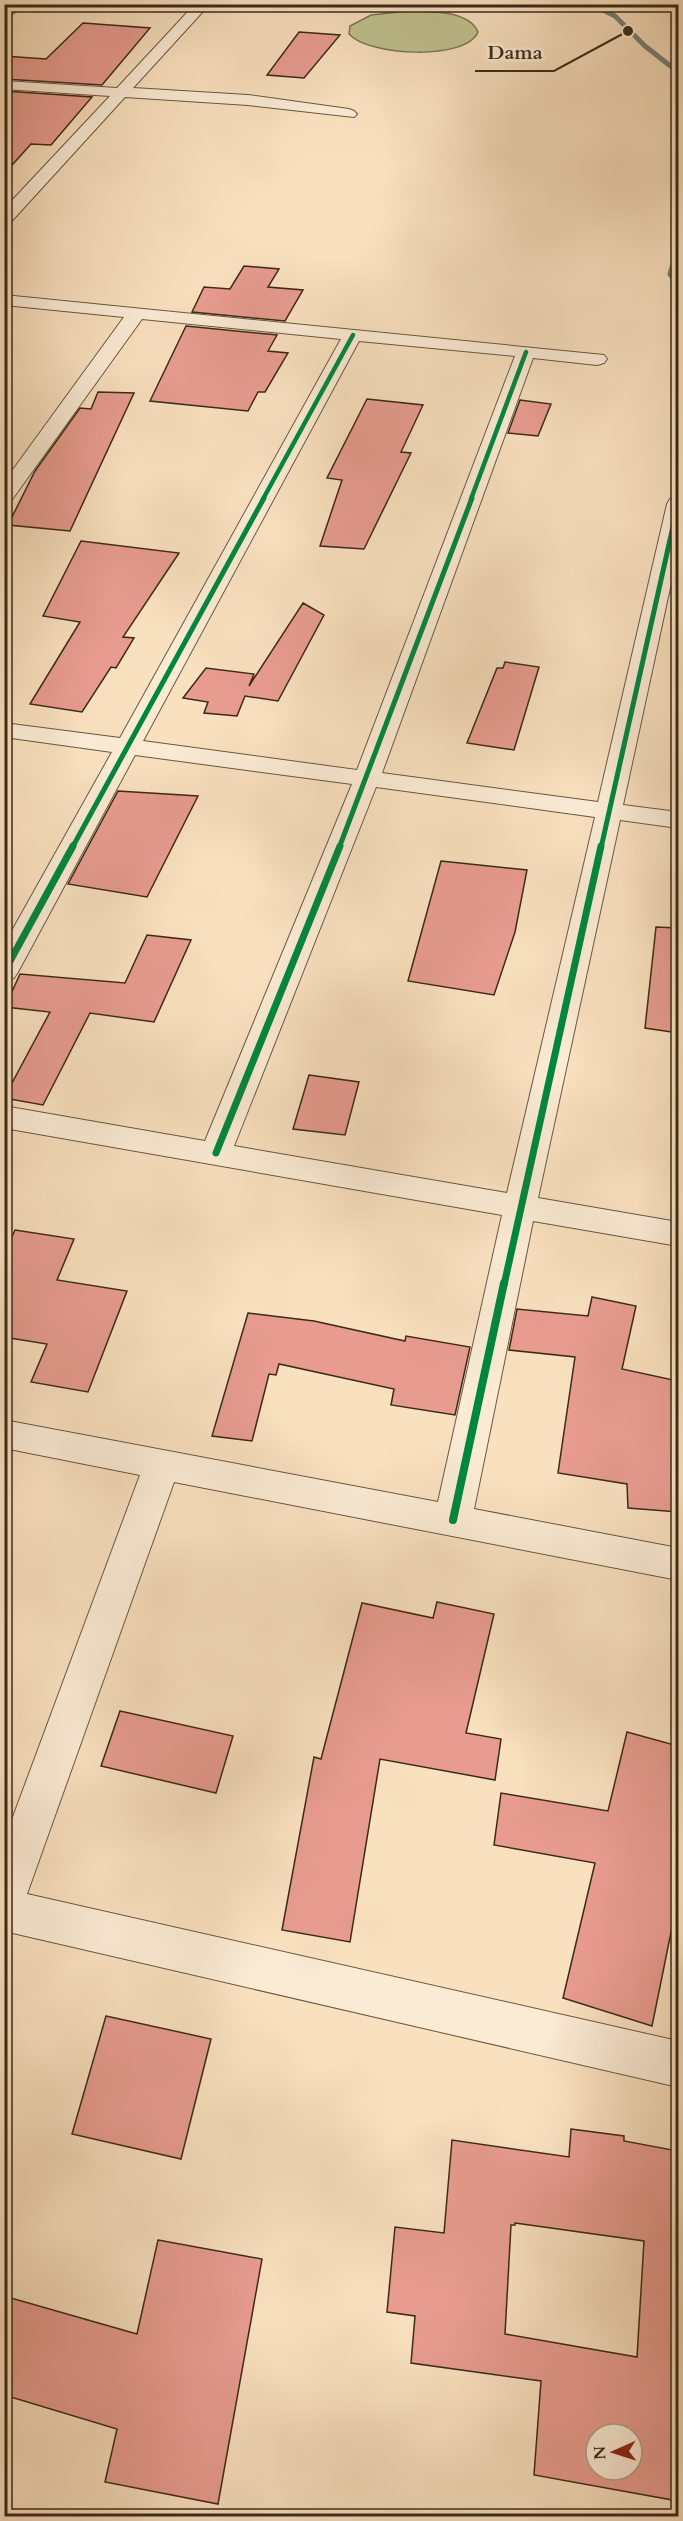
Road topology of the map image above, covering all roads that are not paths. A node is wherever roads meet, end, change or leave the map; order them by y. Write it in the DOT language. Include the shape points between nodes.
graph roads {
  1 [pos="19,4"];
  2 [pos="200,8"];
  3 [pos="4,17"];
  4 [pos="4,85"];
  5 [pos="123,91"];
  6 [pos="349,114"];
  7 [pos="4,219"];
  8 [pos="4,300"];
  9 [pos="137,314"];
  10 [pos="353,335"];
  11 [pos="526,352"];
  12 [pos="597,359"];
  13 [pos="4,497"];
  14 [pos="678,504"];
  15 [pos="4,730"];
  16 [pos="128,746"];
  17 [pos="368,778"];
  18 [pos="609,811"];
  19 [pos="678,820"];
  20 [pos="4,972"];
  21 [pos="4,1117"];
  22 [pos="216,1153"];
  23 [pos="520,1208"];
  24 [pos="678,1234"];
  25 [pos="4,1434"];
  26 [pos="162,1465"];
  27 [pos="453,1520"];
  28 [pos="678,1564"];
  29 [pos="4,1900"];
  30 [pos="4,1910"];
  31 [pos="678,2064"];
  1 -- 3 [label="street"];
  2 -- 5 [label="street"];
  4 -- 5 [label="street"];
  5 -- 6 [label="street" via="259,101"];
  5 -- 7 [label="street"];
  8 -- 9 [label="street"];
  9 -- 10 [label="street"];
  9 -- 13 [label="street"];
  10 -- 11 [label="street"];
  10 -- 16 [label="street"];
  11 -- 12 [label="street"];
  11 -- 17 [label="street"];
  14 -- 18 [label="street"];
  15 -- 16 [label="street"];
  16 -- 17 [label="street"];
  16 -- 20 [label="street"];
  17 -- 18 [label="street"];
  17 -- 22 [label="street"];
  18 -- 19 [label="street"];
  18 -- 23 [label="street"];
  21 -- 22 [label="street"];
  22 -- 23 [label="street"];
  23 -- 24 [label="street"];
  23 -- 27 [label="street"];
  25 -- 26 [label="street"];
  26 -- 27 [label="street"];
  26 -- 29 [label="street"];
  27 -- 28 [label="street"];
  30 -- 31 [label="street"];
}
